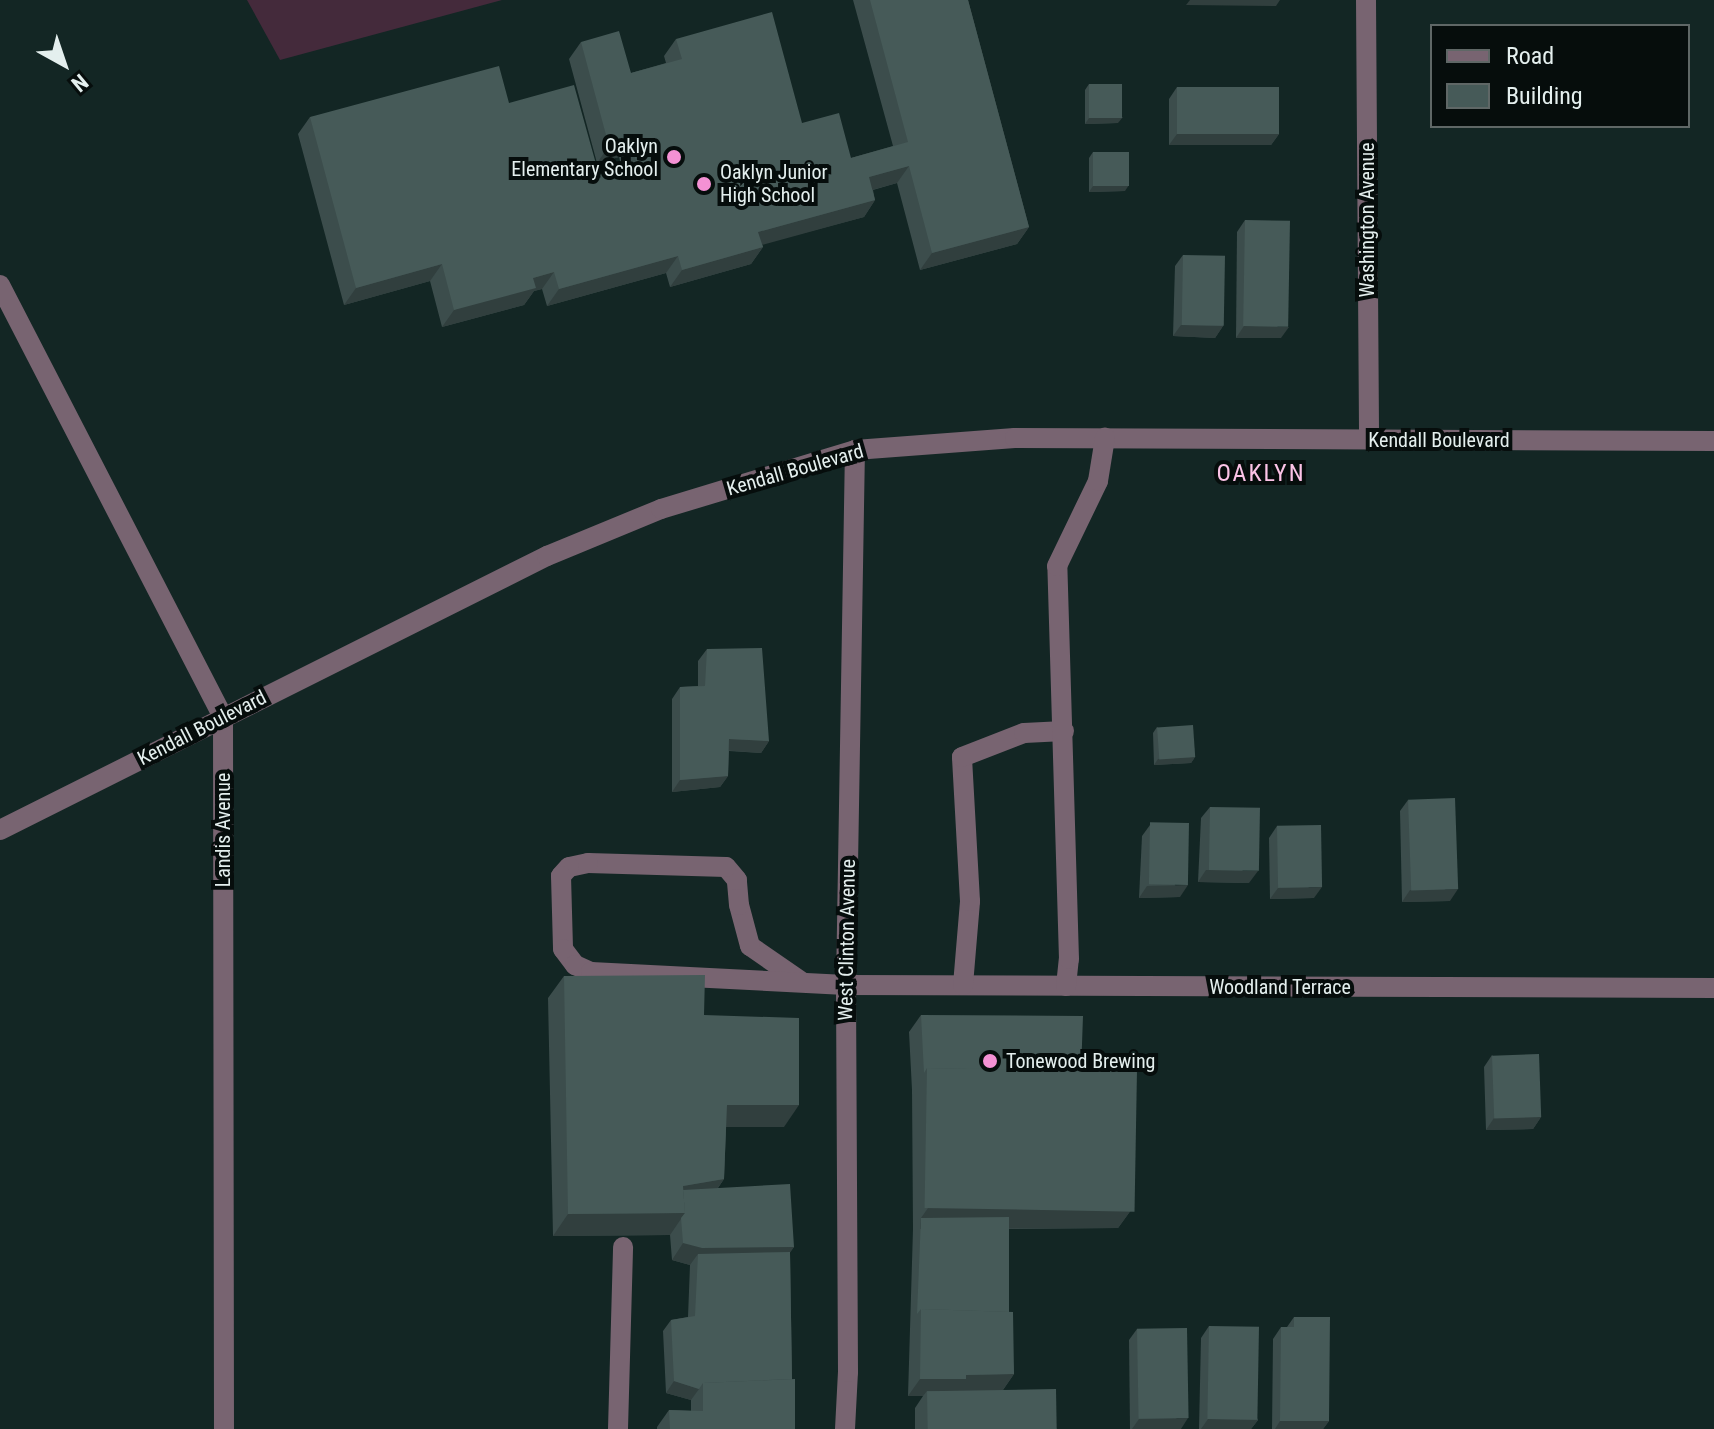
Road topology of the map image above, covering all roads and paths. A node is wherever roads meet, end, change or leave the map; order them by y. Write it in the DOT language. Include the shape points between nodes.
graph roads {
  1 [pos="1366,0"];
  2 [pos="0,285"];
  3 [pos="1105,438"];
  4 [pos="1369,440"];
  5 [pos="1714,441"];
  6 [pos="855,450"];
  7 [pos="223,717"];
  8 [pos="1064,731"];
  9 [pos="0,830"];
  10 [pos="802,982"];
  11 [pos="846,985"];
  12 [pos="963,985"];
  13 [pos="1066,986"];
  14 [pos="1714,988"];
  15 [pos="623,1247"];
  16 [pos="224,1429"];
  17 [pos="618,1429"];
  18 [pos="845,1429"];
  1 -- 4 [label="street, Washington Avenue"];
  2 -- 7 [label="street, Landis Avenue"];
  3 -- 4 [label="street, Kendall Boulevard"];
  3 -- 6 [label="street, Kendall Boulevard" via="1015,438"];
  3 -- 8 [label="street" via="1098,481 1057,566"];
  4 -- 5 [label="street, Kendall Boulevard"];
  6 -- 7 [label="street, Kendall Boulevard" via="661,509 547,556"];
  6 -- 11 [label="street, West Clinton Avenue"];
  7 -- 9 [label="street, Kendall Boulevard"];
  7 -- 16 [label="street, Landis Avenue"];
  8 -- 12 [label="street" via="1024,733 962,757 970,901"];
  8 -- 13 [label="street"];
  10 -- 10 [label="street, Woodland Terrace" via="750,946 737,880 726,867 588,863 569,867 561,876 563,949 575,965 591,972"];
  10 -- 11 [label="street, Woodland Terrace"];
  11 -- 12 [label="street, Woodland Terrace"];
  11 -- 18 [label="street, West Clinton Avenue"];
  12 -- 13 [label="street, Woodland Terrace"];
  13 -- 14 [label="street, Woodland Terrace"];
  15 -- 17 [label="street"];
}
